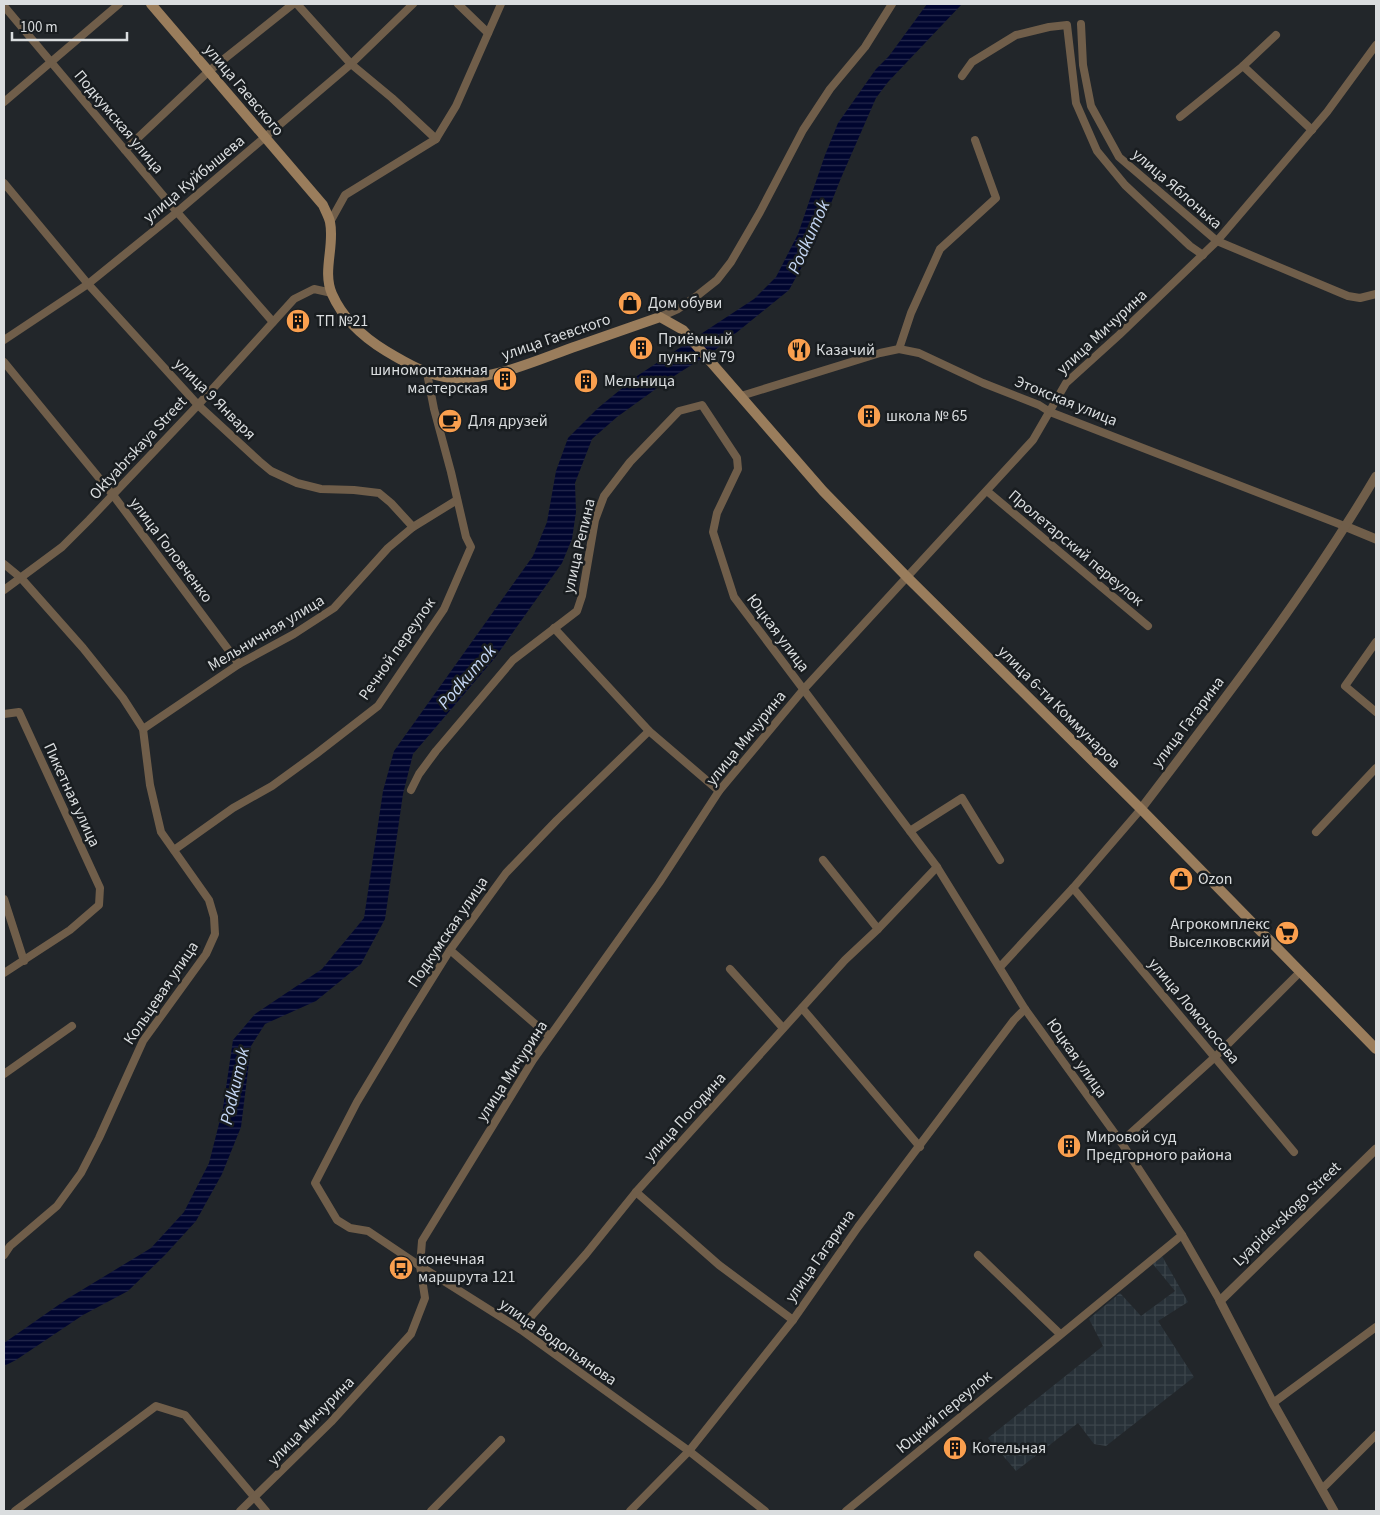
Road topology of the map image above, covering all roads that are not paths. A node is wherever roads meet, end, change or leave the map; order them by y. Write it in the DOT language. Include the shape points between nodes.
graph roads {
  1 [pos="119,4"];
  2 [pos="151,4"];
  3 [pos="295,4"];
  4 [pos="413,4"];
  5 [pos="458,4"];
  6 [pos="501,4"];
  7 [pos="892,4"];
  8 [pos="4,6"];
  9 [pos="1081,24"];
  10 [pos="488,33"];
  11 [pos="1276,35"];
  12 [pos="1376,45"];
  13 [pos="51,62"];
  14 [pos="351,64"];
  15 [pos="1243,66"];
  16 [pos="209,71"];
  17 [pos="962,76"];
  18 [pos="4,102"];
  19 [pos="1180,117"];
  20 [pos="1312,130"];
  21 [pos="265,138"];
  22 [pos="436,138"];
  23 [pos="975,140"];
  24 [pos="124,150"];
  25 [pos="4,183"];
  26 [pos="177,212"];
  27 [pos="330,222"];
  28 [pos="1217,241"];
  29 [pos="1203,255"];
  30 [pos="88,284"];
  31 [pos="332,293"];
  32 [pos="1376,294"];
  33 [pos="660,317"];
  34 [pos="273,322"];
  35 [pos="4,340"];
  36 [pos="899,349"];
  37 [pos="4,362"];
  38 [pos="427,373"];
  39 [pos="741,396"];
  40 [pos="198,405"];
  41 [pos="702,405"];
  42 [pos="1050,412"];
  43 [pos="1376,476"];
  44 [pos="987,491"];
  45 [pos="114,495"];
  46 [pos="457,500"];
  47 [pos="413,527"];
  48 [pos="1347,527"];
  49 [pos="1376,540"];
  50 [pos="4,564"];
  51 [pos="907,577"];
  52 [pos="21,578"];
  53 [pos="4,590"];
  54 [pos="1148,626"];
  55 [pos="554,628"];
  56 [pos="1376,642"];
  57 [pos="238,664"];
  58 [pos="803,690"];
  59 [pos="1376,712"];
  60 [pos="4,714"];
  61 [pos="143,729"];
  62 [pos="649,731"];
  63 [pos="1376,768"];
  64 [pos="411,790"];
  65 [pos="719,791"];
  66 [pos="1141,809"];
  67 [pos="910,831"];
  68 [pos="1316,832"];
  69 [pos="174,850"];
  70 [pos="823,860"];
  71 [pos="1000,860"];
  72 [pos="937,867"];
  73 [pos="1073,888"];
  74 [pos="4,899"];
  75 [pos="878,929"];
  76 [pos="450,950"];
  77 [pos="24,961"];
  78 [pos="1000,967"];
  79 [pos="730,969"];
  80 [pos="1300,972"];
  81 [pos="4,973"];
  82 [pos="802,1008"];
  83 [pos="1025,1008"];
  84 [pos="72,1026"];
  85 [pos="783,1028"];
  86 [pos="550,1036"];
  87 [pos="1376,1049"];
  88 [pos="1215,1057"];
  89 [pos="4,1074"];
  90 [pos="1120,1142"];
  91 [pos="920,1147"];
  92 [pos="1376,1149"];
  93 [pos="1294,1152"];
  94 [pos="315,1183"];
  95 [pos="636,1192"];
  96 [pos="1182,1235"];
  97 [pos="4,1255"];
  98 [pos="978,1255"];
  99 [pos="420,1266"];
  100 [pos="1220,1301"];
  101 [pos="793,1320"];
  102 [pos="1376,1327"];
  103 [pos="520,1329"];
  104 [pos="1060,1334"];
  105 [pos="1272,1403"];
  106 [pos="1376,1435"];
  107 [pos="501,1440"];
  108 [pos="689,1451"];
  109 [pos="1322,1489"];
  110 [pos="255,1497"];
  111 [pos="15,1511"];
  112 [pos="240,1511"];
  113 [pos="266,1511"];
  114 [pos="431,1511"];
  115 [pos="630,1511"];
  116 [pos="765,1511"];
  117 [pos="846,1511"];
  118 [pos="1334,1511"];
  1 -- 13 [label="street"];
  2 -- 16 [label="main road, улица Гаевского"];
  3 -- 14 [label="street"];
  3 -- 16 [label="street"];
  4 -- 14 [label="street, улица Куйбышева"];
  5 -- 10 [label="street"];
  6 -- 10 [label="street"];
  7 -- 33 [label="street, улица Гаевского" via="804,130 731,262 717,280 698,295"];
  8 -- 13 [label="street, Подкумская улица"];
  9 -- 28 [label="street, улица Яблонька" via="1083,64 1091,106 1119,157"];
  10 -- 22 [label="street" via="456,106"];
  11 -- 15 [label="street"];
  12 -- 20 [label="street, улица Мичурина"];
  13 -- 18 [label="street"];
  13 -- 24 [label="street, Подкумская улица"];
  14 -- 21 [label="street, улица Куйбышева"];
  14 -- 22 [label="street"];
  15 -- 19 [label="street"];
  15 -- 20 [label="street"];
  16 -- 21 [label="main road, улица Гаевского"];
  16 -- 24 [label="street"];
  17 -- 29 [label="street, улица Яблонька" via="972,62 1016,35 1067,26 1076,103 1097,150 1125,185"];
  20 -- 28 [label="street, улица Мичурина"];
  21 -- 26 [label="street, улица Куйбышева"];
  21 -- 27 [label="main road, улица Гаевского" via="323,205"];
  22 -- 27 [label="street" via="345,195"];
  23 -- 36 [label="street" via="996,198 940,248"];
  24 -- 26 [label="street, Подкумская улица"];
  25 -- 30 [label="street, улица 9 Января"];
  26 -- 30 [label="street, улица Куйбышева"];
  26 -- 34 [label="street, Подкумская улица"];
  27 -- 31 [label="main road, улица Гаевского" via="328,275"];
  28 -- 29 [label="street, улица Мичурина"];
  28 -- 32 [label="street, улица Яблонька" via="1348,296 1360,298"];
  29 -- 42 [label="street, улица Мичурина" via="1066,384"];
  30 -- 35 [label="street, улица Куйбышева"];
  30 -- 40 [label="street, улица 9 Января"];
  31 -- 34 [label="street, Oktyabrskaya Street" via="314,289 307,292 294,299"];
  31 -- 38 [label="main road, улица Гаевского" via="344,316 361,334"];
  33 -- 38 [label="main road, улица Гаевского" via="502,372 471,378"];
  33 -- 39 [label="main road, улица 6-ти Коммунаров" via="683,330"];
  34 -- 40 [label="street, Oktyabrskaya Street"];
  36 -- 39 [label="street, Этокская улица"];
  36 -- 42 [label="street, Этокская улица" via="919,353"];
  37 -- 45 [label="street, улица Головченко"];
  38 -- 46 [label="street, Речной переулок"];
  39 -- 51 [label="main road, улица 6-ти Коммунаров" via="823,491"];
  40 -- 45 [label="street, Oktyabrskaya Street"];
  40 -- 47 [label="street, улица 9 Января" via="271,471 321,489 379,493"];
  41 -- 55 [label="street, улица Репина" via="679,411 630,462 604,496 595,520 577,611"];
  41 -- 58 [label="street, Юцкая улица" via="737,458 738,469 717,513 713,532 734,597"];
  42 -- 44 [label="street, улица Мичурина" via="1033,440"];
  42 -- 48 [label="street, Этокская улица"];
  43 -- 48 [label="street, улица Гагарина"];
  44 -- 51 [label="street, улица Мичурина"];
  44 -- 54 [label="street, Пролетарский переулок"];
  45 -- 52 [label="street, Oktyabrskaya Street" via="62,547"];
  45 -- 57 [label="street, улица Головченко"];
  46 -- 47 [label="street"];
  46 -- 69 [label="street, Речной переулок" via="471,547 444,610 378,706 272,786 232,808"];
  47 -- 57 [label="street, Мельничная улица" via="388,548 334,608"];
  48 -- 49 [label="street, Этокская улица"];
  48 -- 66 [label="street, улица Гагарина" via="1251,664"];
  50 -- 52 [label="street, Кольцевая улица"];
  51 -- 58 [label="street, улица Мичурина"];
  51 -- 66 [label="main road, улица 6-ти Коммунаров"];
  52 -- 53 [label="street, Oktyabrskaya Street"];
  52 -- 61 [label="street, Кольцевая улица" via="84,648"];
  55 -- 62 [label="street"];
  55 -- 64 [label="street, улица Репина" via="513,660 436,751"];
  56 -- 59 [label="street" via="1345,686"];
  57 -- 61 [label="street, Мельничная улица"];
  58 -- 65 [label="street, улица Мичурина"];
  58 -- 67 [label="street, Юцкая улица"];
  60 -- 77 [label="street, Пикетная улица" via="19,712 100,888 99,905 70,930"];
  61 -- 69 [label="street, Кольцевая улица" via="150,786 161,832"];
  62 -- 65 [label="street"];
  62 -- 76 [label="street, Подкумская улица" via="506,873"];
  63 -- 68 [label="street"];
  65 -- 86 [label="street, улица Мичурина"];
  66 -- 73 [label="street, улица Гагарина"];
  66 -- 80 [label="main road, улица 6-ти Коммунаров"];
  67 -- 71 [label="street" via="962,798"];
  67 -- 72 [label="street, Юцкая улица"];
  69 -- 97 [label="street, Кольцевая улица" via="209,900 215,934 206,954 143,1041 81,1172 57,1206 10,1246"];
  70 -- 75 [label="street"];
  72 -- 75 [label="street, улица Погодина"];
  72 -- 78 [label="street, Юцкая улица"];
  73 -- 78 [label="street, улица Гагарина"];
  73 -- 88 [label="street, улица Ломоносова"];
  74 -- 77 [label="street"];
  75 -- 82 [label="street, улица Погодина"];
  76 -- 86 [label="street"];
  76 -- 94 [label="street, Подкумская улица" via="357,1102"];
  77 -- 81 [label="street"];
  78 -- 83 [label="street, Юцкая улица"];
  79 -- 85 [label="street"];
  80 -- 87 [label="main road, улица 6-ти Коммунаров"];
  80 -- 88 [label="street"];
  82 -- 85 [label="street, улица Погодина"];
  82 -- 91 [label="street"];
  83 -- 90 [label="street, Юцкая улица"];
  83 -- 91 [label="street, улица Гагарина"];
  84 -- 89 [label="street"];
  85 -- 95 [label="street, улица Погодина"];
  86 -- 99 [label="street, улица Мичурина" via="422,1241"];
  88 -- 90 [label="street"];
  88 -- 93 [label="street, улица Ломоносова"];
  90 -- 96 [label="street, Юцкая улица"];
  91 -- 101 [label="street, улица Гагарина" via="858,1227"];
  92 -- 100 [label="street, Lyapidevskogo Street"];
  94 -- 99 [label="street, улица Водопьянова" via="337,1220 350,1228 368,1231"];
  95 -- 101 [label="street" via="719,1265"];
  95 -- 103 [label="street, улица Погодина"];
  96 -- 100 [label="street, Юцкая улица"];
  96 -- 104 [label="street, Юцкий переулок"];
  98 -- 104 [label="street"];
  99 -- 103 [label="street, улица Водопьянова"];
  99 -- 110 [label="street, улица Мичурина" via="425,1298 411,1334 331,1422"];
  100 -- 105 [label="street"];
  101 -- 108 [label="street, улица Гагарина"];
  102 -- 105 [label="street"];
  103 -- 108 [label="street, улица Водопьянова"];
  104 -- 117 [label="street, Юцкий переулок"];
  105 -- 109 [label="street"];
  106 -- 109 [label="street"];
  107 -- 114 [label="street"];
  108 -- 115 [label="street, улица Гагарина"];
  108 -- 116 [label="street, улица Водопьянова"];
  109 -- 118 [label="street"];
  110 -- 111 [label="street" via="185,1415 156,1406"];
  110 -- 112 [label="street, улица Мичурина"];
  110 -- 113 [label="street"];
}
